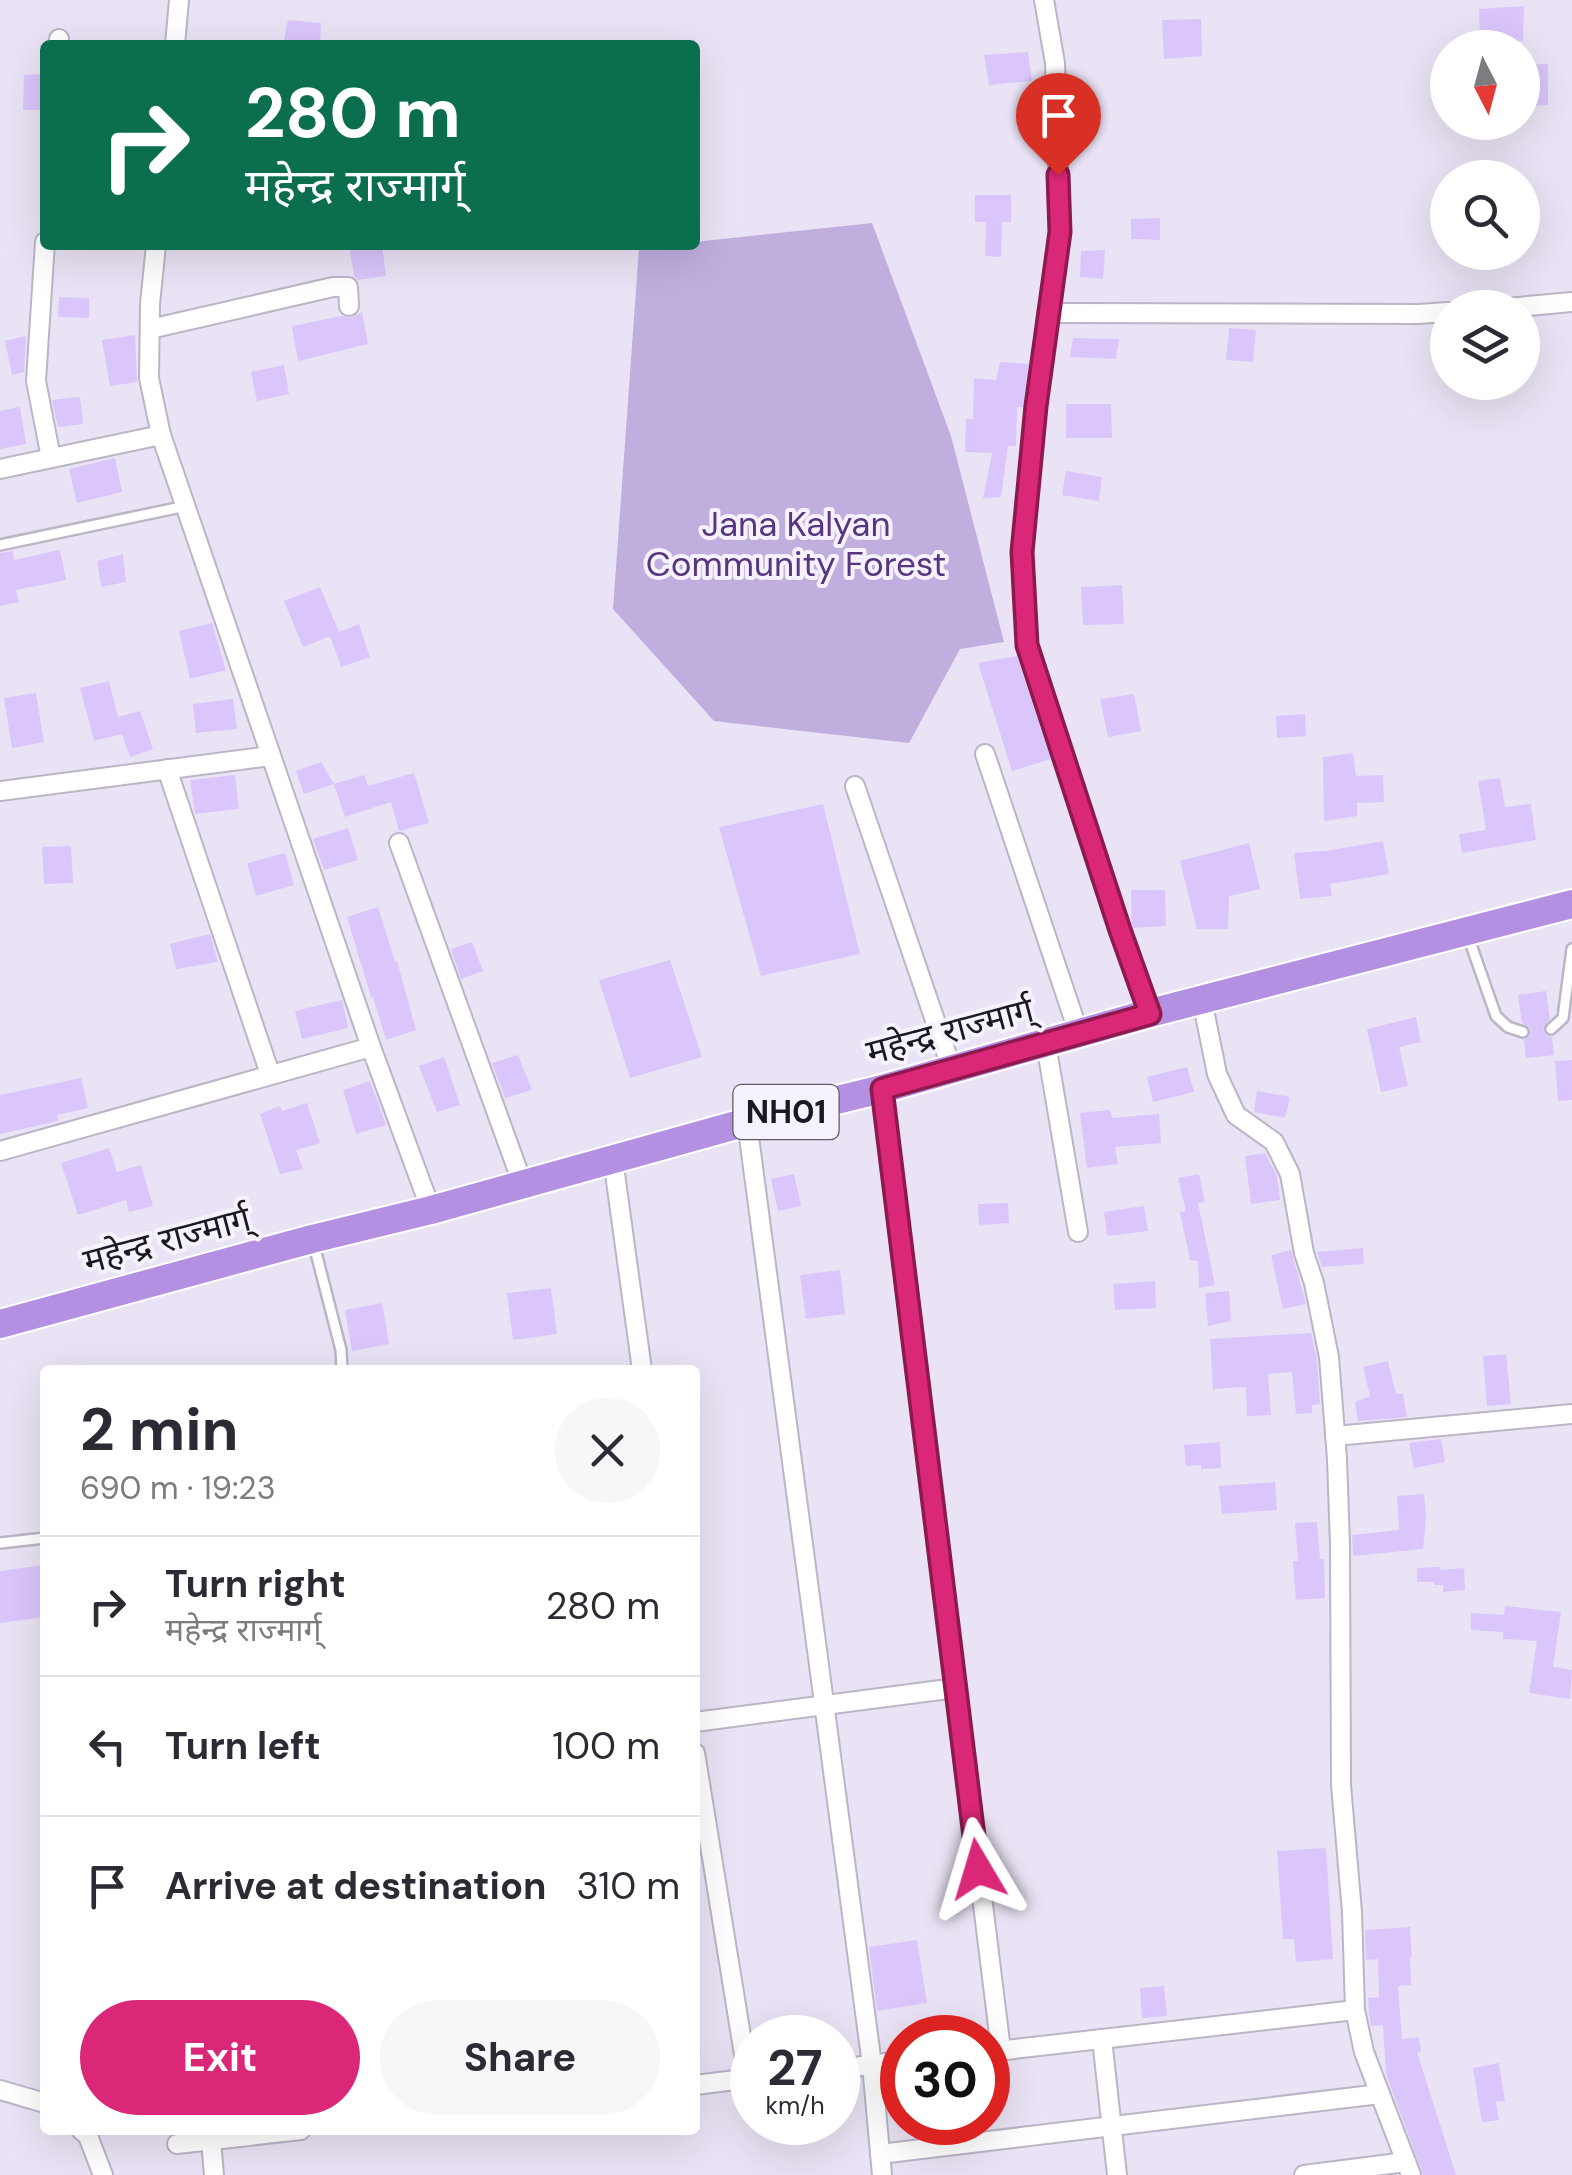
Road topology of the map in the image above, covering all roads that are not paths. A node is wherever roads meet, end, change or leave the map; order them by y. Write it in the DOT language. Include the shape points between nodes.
graph roads {
  1 [pos="179,0"];
  2 [pos="1044,0"];
  3 [pos="175,40"];
  4 [pos="44,250"];
  5 [pos="156,250"];
  6 [pos="1572,302"];
  7 [pos="1540,305"];
  8 [pos="350,306"];
  9 [pos="1049,313"];
  10 [pos="1430,313"];
  11 [pos="150,329"];
  12 [pos="161,434"];
  13 [pos="51,458"];
  14 [pos="0,469"];
  15 [pos="186,506"];
  16 [pos="0,545"];
  17 [pos="985,754"];
  18 [pos="271,756"];
  19 [pos="167,769"];
  20 [pos="855,786"];
  21 [pos="0,791"];
  22 [pos="399,843"];
  23 [pos="1572,904"];
  24 [pos="1466,931"];
  25 [pos="1572,949"];
  26 [pos="1202,1000"];
  27 [pos="1150,1014"];
  28 [pos="1551,1029"];
  29 [pos="1523,1032"];
  30 [pos="1079,1034"];
  31 [pos="1046,1044"];
  32 [pos="371,1046"];
  33 [pos="952,1070"];
  34 [pos="270,1074"];
  35 [pos="882,1089"];
  36 [pos="747,1122"];
  37 [pos="0,1151"];
  38 [pos="613,1160"];
  39 [pos="523,1184"];
  40 [pos="432,1210"];
  41 [pos="1078,1232"];
  42 [pos="312,1239"];
  43 [pos="0,1324"];
  44 [pos="342,1365"];
  45 [pos="641,1365"];
  46 [pos="1572,1414"];
  47 [pos="1335,1436"];
  48 [pos="40,1539"];
  49 [pos="0,1543"];
  50 [pos="956,1688"];
  51 [pos="824,1706"];
  52 [pos="700,1721"];
  53 [pos="700,1783"];
  54 [pos="1355,2010"];
  55 [pos="739,2015"];
  56 [pos="990,2015"];
  57 [pos="1102,2038"];
  58 [pos="1010,2049"];
  59 [pos="880,2064"];
  60 [pos="872,2065"];
  61 [pos="860,2066"];
  62 [pos="730,2081"];
  63 [pos="700,2084"];
  64 [pos="0,2090"];
  65 [pos="1380,2094"];
  66 [pos="40,2102"];
  67 [pos="1110,2126"];
  68 [pos="87,2135"];
  69 [pos="255,2135"];
  70 [pos="211,2140"];
  71 [pos="177,2144"];
  72 [pos="880,2154"];
  73 [pos="1409,2168"];
  74 [pos="103,2175"];
  75 [pos="214,2175"];
  76 [pos="882,2175"];
  77 [pos="1117,2175"];
  78 [pos="1304,2175"];
  1 -- 3 [label="street"];
  2 -- 9 [label="street" via="1055,63 1060,232"];
  4 -- 13 [label="street" via="36,381"];
  5 -- 11 [label="street"];
  6 -- 7 [label="street"];
  8 -- 11 [label="street" via="348,287 332,287"];
  9 -- 10 [label="street"];
  9 -- 27 [label="street" via="1022,552 1027,645"];
  11 -- 12 [label="street" via="149,378"];
  12 -- 13 [label="street"];
  12 -- 15 [label="street"];
  13 -- 14 [label="street"];
  15 -- 16 [label="lane"];
  15 -- 18 [label="street"];
  17 -- 30 [label="street"];
  18 -- 19 [label="street"];
  18 -- 32 [label="street"];
  19 -- 21 [label="street"];
  19 -- 34 [label="street"];
  20 -- 33 [label="street"];
  22 -- 39 [label="street"];
  23 -- 24 [label="highway, महेन्द्र राज्मार्ग् / NH01"];
  24 -- 26 [label="highway, महेन्द्र राज्मार्ग् / NH01"];
  24 -- 29 [label="lane" via="1496,1016"];
  25 -- 28 [label="lane" via="1562,1018"];
  26 -- 27 [label="highway, महेन्द्र राज्मार्ग् / NH01"];
  26 -- 47 [label="street" via="1217,1074 1236,1115 1274,1142 1290,1174 1329,1357"];
  27 -- 30 [label="highway, महेन्द्र राज्मार्ग् / NH01"];
  30 -- 31 [label="highway, महेन्द्र राज्मार्ग् / NH01"];
  31 -- 33 [label="highway, महेन्द्र राज्मार्ग् / NH01"];
  31 -- 41 [label="street"];
  32 -- 34 [label="street"];
  32 -- 40 [label="street"];
  33 -- 35 [label="highway, महेन्द्र राज्मार्ग् / NH01"];
  34 -- 37 [label="street"];
  35 -- 36 [label="highway, महेन्द्र राज्मार्ग् / NH01"];
  35 -- 50 [label="street"];
  36 -- 38 [label="highway, महेन्द्र राज्मार्ग् / NH01"];
  36 -- 51 [label="street"];
  38 -- 39 [label="highway, महेन्द्र राज्मार्ग् / NH01"];
  38 -- 45 [label="street"];
  39 -- 40 [label="highway, महेन्द्र राज्मार्ग् / NH01"];
  40 -- 42 [label="highway, महेन्द्र राज्मार्ग् / NH01"];
  42 -- 43 [label="highway, महेन्द्र राज्मार्ग् / NH01"];
  42 -- 44 [label="lane"];
  46 -- 47 [label="street"];
  47 -- 54 [label="street" via="1341,1785"];
  48 -- 49 [label="lane"];
  50 -- 51 [label="street"];
  50 -- 56 [label="street"];
  51 -- 52 [label="street"];
  51 -- 60 [label="street"];
  53 -- 55 [label="street"];
  54 -- 57 [label="street"];
  54 -- 65 [label="street"];
  57 -- 58 [label="street"];
  57 -- 67 [label="street"];
  59 -- 60 [label="street"];
  60 -- 61 [label="street"];
  60 -- 72 [label="street"];
  62 -- 63 [label="street"];
  64 -- 66 [label="street"];
  65 -- 67 [label="street"];
  65 -- 73 [label="street"];
  67 -- 72 [label="street"];
  67 -- 77 [label="street"];
  68 -- 74 [label="street"];
  69 -- 70 [label="street"];
  70 -- 71 [label="street"];
  70 -- 75 [label="street"];
  72 -- 76 [label="street"];
  73 -- 78 [label="street"];
}
